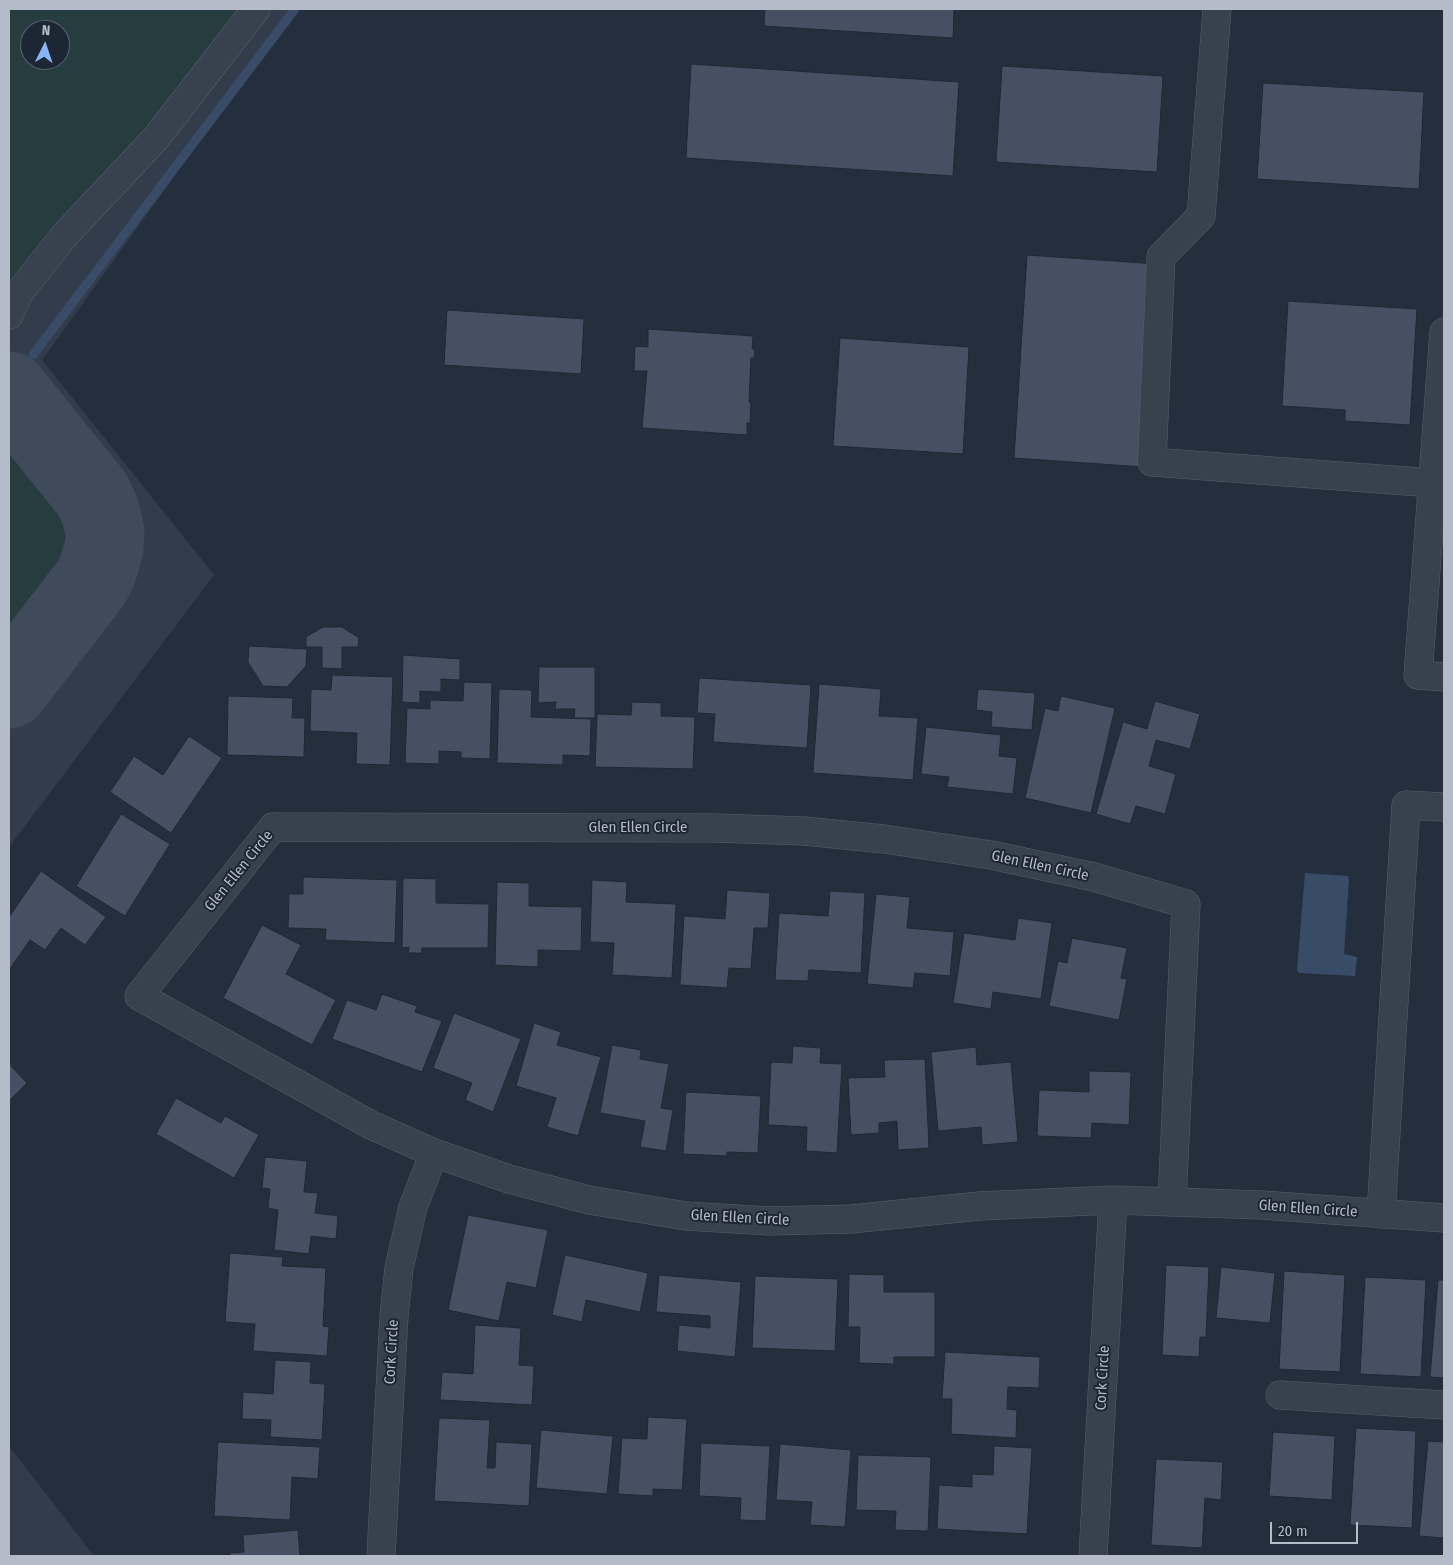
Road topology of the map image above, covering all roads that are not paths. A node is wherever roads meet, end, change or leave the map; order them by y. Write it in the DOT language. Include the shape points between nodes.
graph roads {
  1 [pos="256,9"];
  2 [pos="1218,9"];
  3 [pos="9,315"];
  4 [pos="1444,332"];
  5 [pos="1433,483"];
  6 [pos="1444,677"];
  7 [pos="1444,807"];
  8 [pos="434,1153"];
  9 [pos="1113,1200"];
  10 [pos="1172,1201"];
  11 [pos="1381,1214"];
  12 [pos="1444,1218"];
  13 [pos="1280,1395"];
  14 [pos="1444,1405"];
  15 [pos="381,1556"];
  16 [pos="1093,1556"];
  1 -- 3 [label="street" via="156,138 64,236 19,293"];
  2 -- 5 [label="street" via="1201,216 1161,257 1152,462"];
  4 -- 5 [label="street"];
  5 -- 6 [label="street" via="1418,675"];
  7 -- 11 [label="street" via="1406,806"];
  8 -- 9 [label="street, Glen Ellen Circle" via="509,1179 589,1200 686,1216 769,1221 851,1219 980,1206"];
  8 -- 10 [label="street, Glen Ellen Circle" via="372,1124 139,996 273,827 804,831 991,854 1094,877 1186,904"];
  8 -- 15 [label="street, Cork Circle" via="413,1208 399,1268"];
  9 -- 10 [label="street, Glen Ellen Circle"];
  9 -- 16 [label="street, Cork Circle"];
  10 -- 11 [label="street, Glen Ellen Circle"];
  11 -- 12 [label="street, Glen Ellen Circle"];
  13 -- 14 [label="street"];
}
